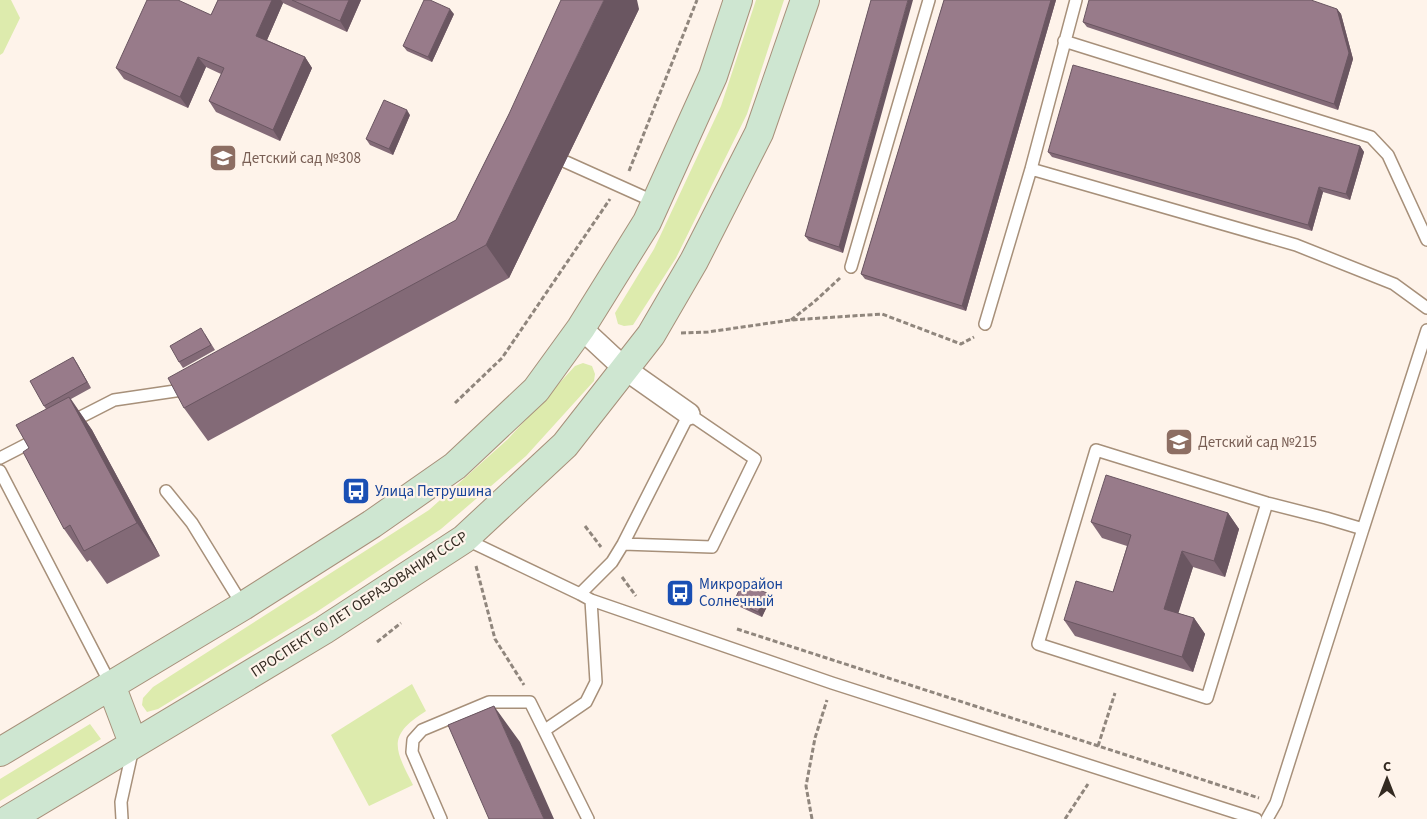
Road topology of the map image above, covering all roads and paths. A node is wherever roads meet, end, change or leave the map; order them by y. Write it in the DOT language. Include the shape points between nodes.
graph roads {
  1 [pos="697,0"];
  2 [pos="738,0"];
  3 [pos="805,0"];
  4 [pos="929,0"];
  5 [pos="1076,0"];
  6 [pos="1064,41"];
  7 [pos="566,162"];
  8 [pos="1031,169"];
  9 [pos="619,186"];
  10 [pos="656,202"];
  11 [pos="1427,240"];
  12 [pos="850,268"];
  13 [pos="1427,308"];
  14 [pos="791,320"];
  15 [pos="985,324"];
  16 [pos="581,328"];
  17 [pos="1427,330"];
  18 [pos="650,335"];
  19 [pos="625,369"];
  20 [pos="199,380"];
  21 [pos="455,402"];
  22 [pos="689,414"];
  23 [pos="0,458"];
  24 [pos="0,471"];
  25 [pos="166,491"];
  26 [pos="1267,504"];
  27 [pos="585,526"];
  28 [pos="1363,530"];
  29 [pos="464,539"];
  30 [pos="623,544"];
  31 [pos="612,562"];
  32 [pos="476,566"];
  33 [pos="580,594"];
  34 [pos="637,597"];
  35 [pos="590,600"];
  36 [pos="242,606"];
  37 [pos="401,623"];
  38 [pos="731,627"];
  39 [pos="377,642"];
  40 [pos="832,683"];
  41 [pos="111,685"];
  42 [pos="528,693"];
  43 [pos="1115,693"];
  44 [pos="545,730"];
  45 [pos="134,744"];
  46 [pos="1098,746"];
  47 [pos="0,752"];
  48 [pos="1098,768"];
  49 [pos="1276,803"];
  50 [pos="9,819"];
  51 [pos="122,819"];
  52 [pos="441,819"];
  53 [pos="588,819"];
  54 [pos="812,819"];
  55 [pos="1065,819"];
  56 [pos="1256,819"];
  57 [pos="1267,819"];
  1 -- 9 [label="path" via="631,167"];
  2 -- 10 [label="main road" via="714,76"];
  3 -- 18 [label="main road, ПРОСПЕКТ 60 ЛЕТ ОБРАЗОВАНИЯ СССР" via="759,133 694,261"];
  4 -- 12 [label="lane"];
  5 -- 6 [label="lane"];
  6 -- 8 [label="lane"];
  6 -- 11 [label="lane" via="1371,137 1388,155"];
  7 -- 9 [label="lane"];
  8 -- 13 [label="lane" via="1296,245 1394,284"];
  8 -- 15 [label="lane"];
  9 -- 10 [label="lane"];
  9 -- 21 [label="path" via="502,358"];
  10 -- 16 [label="main road"];
  12 -- 14 [label="path"];
  14 -- 15 [label="path" via="882,314 961,344 975,337"];
  14 -- 18 [label="path" via="708,332"];
  16 -- 19 [label="street"];
  16 -- 36 [label="main road" via="536,390 455,466 372,524"];
  17 -- 28 [label="lane"];
  18 -- 19 [label="main road, ПРОСПЕКТ 60 ЛЕТ ОБРАЗОВАНИЯ СССР"];
  19 -- 22 [label="street"];
  19 -- 29 [label="main road, ПРОСПЕКТ 60 ЛЕТ ОБРАЗОВАНИЯ СССР" via="565,445"];
  20 -- 23 [label="lane" via="182,390 114,400"];
  22 -- 30 [label="lane"];
  22 -- 30 [label="lane" via="755,459 712,547"];
  24 -- 41 [label="lane"];
  25 -- 36 [label="lane" via="192,523"];
  26 -- 26 [label="lane" via="1207,698 1038,644 1096,450"];
  26 -- 28 [label="lane"];
  27 -- 31 [label="path"];
  28 -- 49 [label="lane"];
  29 -- 33 [label="lane"];
  29 -- 45 [label="main road, ПРОСПЕКТ 60 ЛЕТ ОБРАЗОВАНИЯ СССР" via="324,630"];
  30 -- 31 [label="lane"];
  31 -- 33 [label="lane"];
  31 -- 34 [label="path"];
  32 -- 42 [label="path" via="495,638"];
  33 -- 35 [label="lane"];
  35 -- 40 [label="lane"];
  35 -- 44 [label="lane" via="596,682 586,702"];
  36 -- 41 [label="main road"];
  37 -- 39 [label="path"];
  38 -- 46 [label="path"];
  40 -- 48 [label="lane"];
  40 -- 54 [label="path" via="815,738 806,786"];
  41 -- 45 [label="main road"];
  41 -- 47 [label="main road"];
  43 -- 46 [label="path"];
  44 -- 52 [label="lane" via="530,702 489,702 422,730 413,740 412,752"];
  44 -- 53 [label="lane"];
  45 -- 50 [label="main road, ПРОСПЕКТ 60 ЛЕТ ОБРАЗОВАНИЯ СССР"];
  45 -- 51 [label="lane" via="121,802"];
  46 -- 49 [label="path"];
  48 -- 55 [label="path"];
  48 -- 56 [label="lane"];
  49 -- 57 [label="lane"];
}
